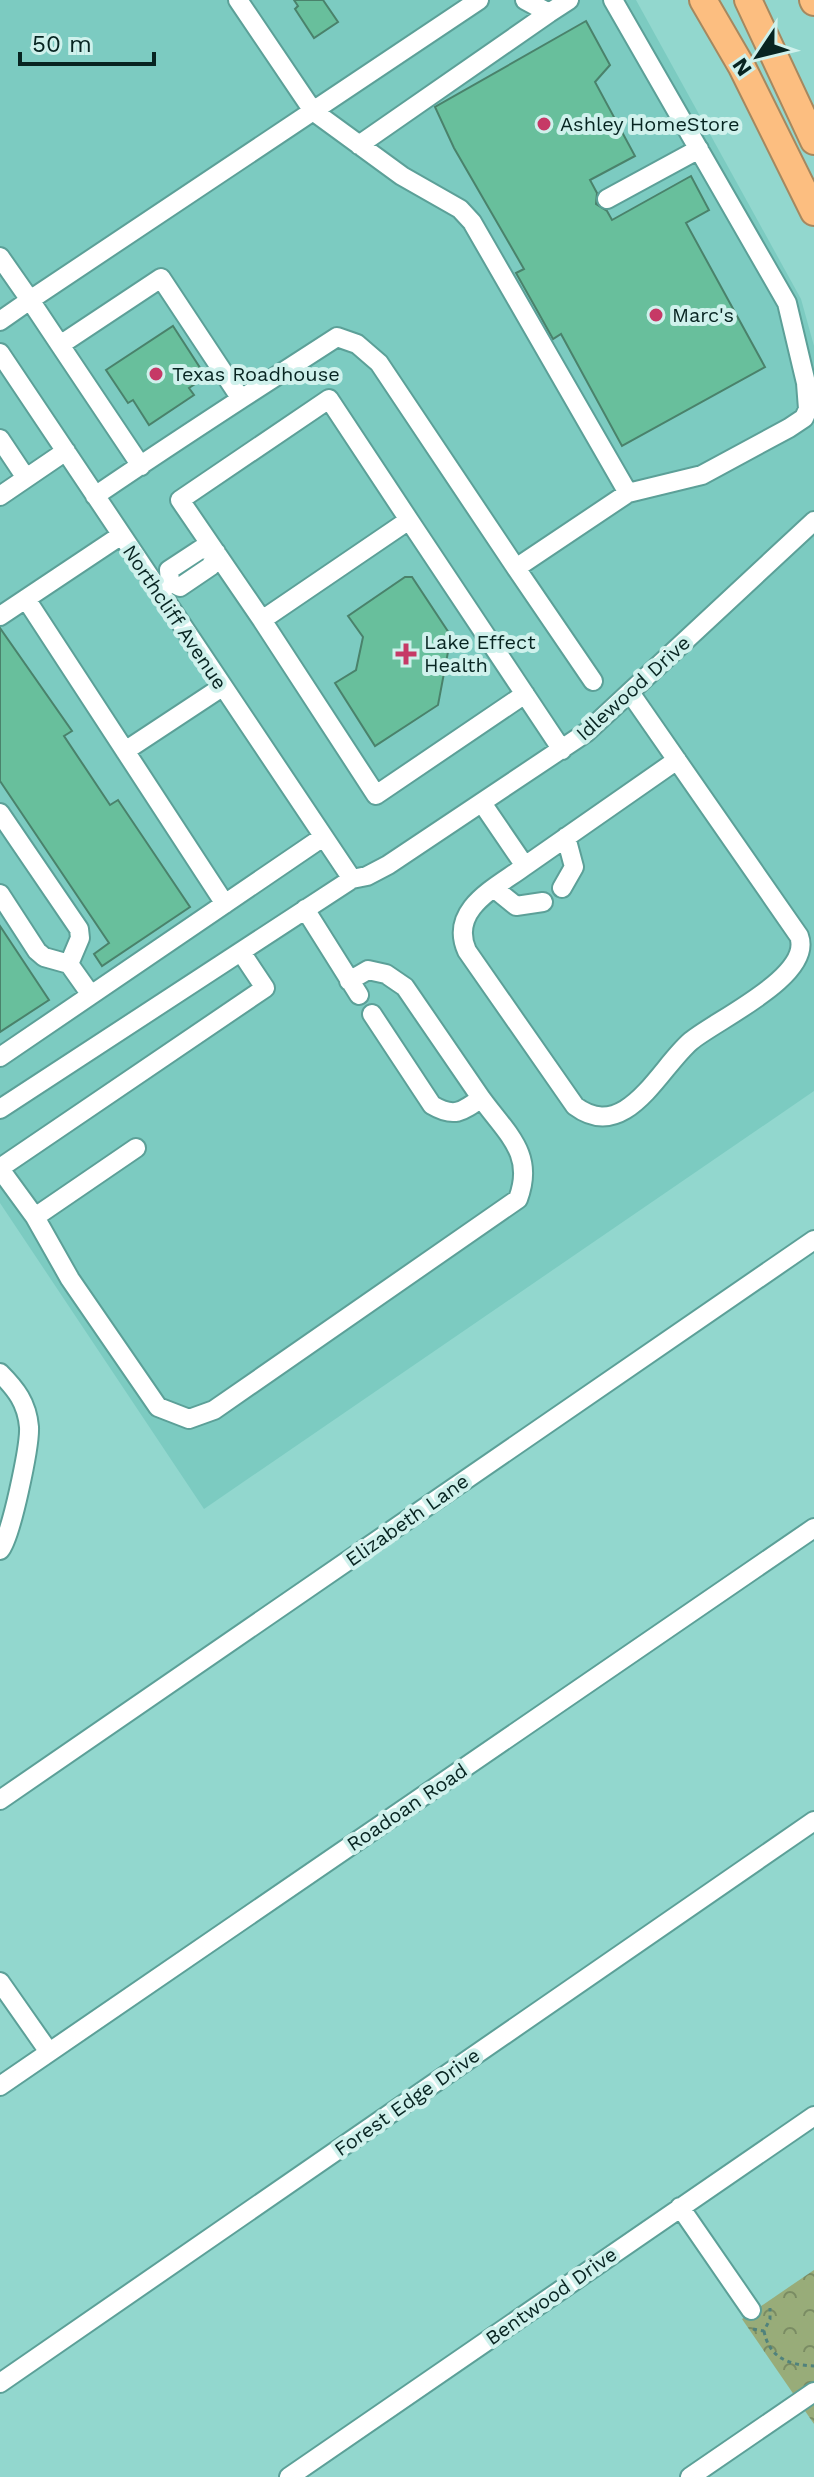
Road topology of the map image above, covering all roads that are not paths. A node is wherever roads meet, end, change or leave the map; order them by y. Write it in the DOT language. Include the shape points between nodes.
graph roads {
  1 [pos="238,0"];
  2 [pos="479,0"];
  3 [pos="525,0"];
  4 [pos="569,0"];
  5 [pos="613,0"];
  6 [pos="703,0"];
  7 [pos="748,0"];
  8 [pos="549,13"];
  9 [pos="313,111"];
  10 [pos="814,141"];
  11 [pos="359,145"];
  12 [pos="699,149"];
  13 [pos="607,199"];
  14 [pos="814,212"];
  15 [pos="0,257"];
  16 [pos="30,300"];
  17 [pos="0,321"];
  18 [pos="60,345"];
  19 [pos="0,353"];
  20 [pos="241,399"];
  21 [pos="0,439"];
  22 [pos="66,451"];
  23 [pos="141,466"];
  24 [pos="26,478"];
  25 [pos="628,493"];
  26 [pos="0,496"];
  27 [pos="95,496"];
  28 [pos="409,520"];
  29 [pos="814,521"];
  30 [pos="120,536"];
  31 [pos="216,552"];
  32 [pos="516,568"];
  33 [pos="163,586"];
  34 [pos="26,599"];
  35 [pos="0,616"];
  36 [pos="262,620"];
  37 [pos="593,681"];
  38 [pos="222,687"];
  39 [pos="525,694"];
  40 [pos="631,694"];
  41 [pos="562,750"];
  42 [pos="125,751"];
  43 [pos="677,760"];
  44 [pos="482,803"];
  45 [pos="0,813"];
  46 [pos="323,837"];
  47 [pos="566,837"];
  48 [pos="525,866"];
  49 [pos="352,879"];
  50 [pos="562,888"];
  51 [pos="495,889"];
  52 [pos="0,894"];
  53 [pos="543,902"];
  54 [pos="225,904"];
  55 [pos="305,909"];
  56 [pos="241,952"];
  57 [pos="69,964"];
  58 [pos="91,995"];
  59 [pos="372,1014"];
  60 [pos="0,1057"];
  61 [pos="481,1098"];
  62 [pos="0,1109"];
  63 [pos="136,1148"];
  64 [pos="0,1169"];
  65 [pos="35,1217"];
  66 [pos="814,1240"];
  67 [pos="0,1373"];
  68 [pos="814,1528"];
  69 [pos="0,1550"];
  70 [pos="0,1800"];
  71 [pos="814,1821"];
  72 [pos="0,1982"];
  73 [pos="49,2052"];
  74 [pos="0,2086"];
  75 [pos="814,2116"];
  76 [pos="680,2207"];
  77 [pos="751,2310"];
  78 [pos="0,2383"];
  79 [pos="814,2392"];
  80 [pos="289,2477"];
  81 [pos="690,2477"];
  1 -- 9 [label="street"];
  2 -- 9 [label="street"];
  3 -- 8 [label="street"];
  4 -- 8 [label="street"];
  5 -- 12 [label="street"];
  6 -- 14 [label="highway"];
  7 -- 10 [label="highway"];
  8 -- 11 [label="street"];
  9 -- 11 [label="street"];
  9 -- 16 [label="street"];
  11 -- 25 [label="street" via="472,222"];
  12 -- 13 [label="street"];
  12 -- 25 [label="street" via="787,303 808,409 789,428 702,475"];
  15 -- 16 [label="street"];
  16 -- 17 [label="street"];
  16 -- 18 [label="street"];
  18 -- 20 [label="street" via="161,278"];
  18 -- 23 [label="street"];
  19 -- 22 [label="street, Northcliff Avenue"];
  20 -- 23 [label="street"];
  20 -- 32 [label="street" via="337,337 357,344 379,363"];
  21 -- 24 [label="street"];
  22 -- 24 [label="street"];
  22 -- 27 [label="street, Northcliff Avenue"];
  23 -- 27 [label="street"];
  24 -- 26 [label="street"];
  25 -- 32 [label="street"];
  27 -- 30 [label="street, Northcliff Avenue"];
  28 -- 31 [label="street" via="329,399 180,500"];
  28 -- 36 [label="street"];
  28 -- 39 [label="street"];
  29 -- 40 [label="street, Idlewood Drive"];
  30 -- 33 [label="street, Northcliff Avenue"];
  30 -- 34 [label="street"];
  31 -- 33 [label="street" via="211,566 180,587"];
  31 -- 36 [label="street"];
  32 -- 37 [label="street"];
  33 -- 38 [label="street, Northcliff Avenue"];
  34 -- 35 [label="street"];
  34 -- 42 [label="street"];
  36 -- 39 [label="street" via="376,795"];
  38 -- 42 [label="street"];
  38 -- 46 [label="street, Northcliff Avenue"];
  39 -- 41 [label="street"];
  40 -- 41 [label="street, Idlewood Drive"];
  40 -- 43 [label="street"];
  41 -- 44 [label="street, Idlewood Drive"];
  42 -- 54 [label="street"];
  43 -- 47 [label="street"];
  43 -- 51 [label="street" via="799,936 802,949 798,963 781,981 693,1040 655,1086 624,1110 599,1116 575,1106 467,951 461,930 465,917"];
  44 -- 48 [label="street"];
  44 -- 49 [label="street, Idlewood Drive" via="375,872"];
  45 -- 57 [label="street" via="79,929"];
  46 -- 49 [label="street, Northcliff Avenue"];
  46 -- 54 [label="street"];
  47 -- 48 [label="street"];
  47 -- 50 [label="street" via="574,867"];
  48 -- 51 [label="street"];
  49 -- 55 [label="street, Idlewood Drive"];
  51 -- 53 [label="street" via="516,906"];
  52 -- 57 [label="street" via="37,951"];
  54 -- 58 [label="street"];
  55 -- 56 [label="street, Idlewood Drive"];
  55 -- 61 [label="street" via="354,988 368,970 405,987"];
  56 -- 62 [label="street, Idlewood Drive"];
  56 -- 64 [label="street" via="265,988"];
  57 -- 58 [label="street"];
  58 -- 60 [label="street"];
  59 -- 61 [label="street" via="432,1105 447,1115 461,1113"];
  61 -- 65 [label="street" via="520,1152 527,1176 518,1199 214,1410 189,1419 158,1407 70,1279"];
  63 -- 65 [label="street"];
  64 -- 65 [label="street"];
  66 -- 70 [label="street, Elizabeth Lane"];
  67 -- 69 [label="street" via="20,1392 29,1428 12,1523"];
  68 -- 73 [label="street, Roadoan Road"];
  71 -- 78 [label="street, Forest Edge Drive"];
  72 -- 73 [label="street"];
  73 -- 74 [label="street, Roadoan Road"];
  75 -- 76 [label="street, Bentwood Drive"];
  76 -- 77 [label="street"];
  76 -- 80 [label="street, Bentwood Drive"];
  79 -- 81 [label="street"];
}
